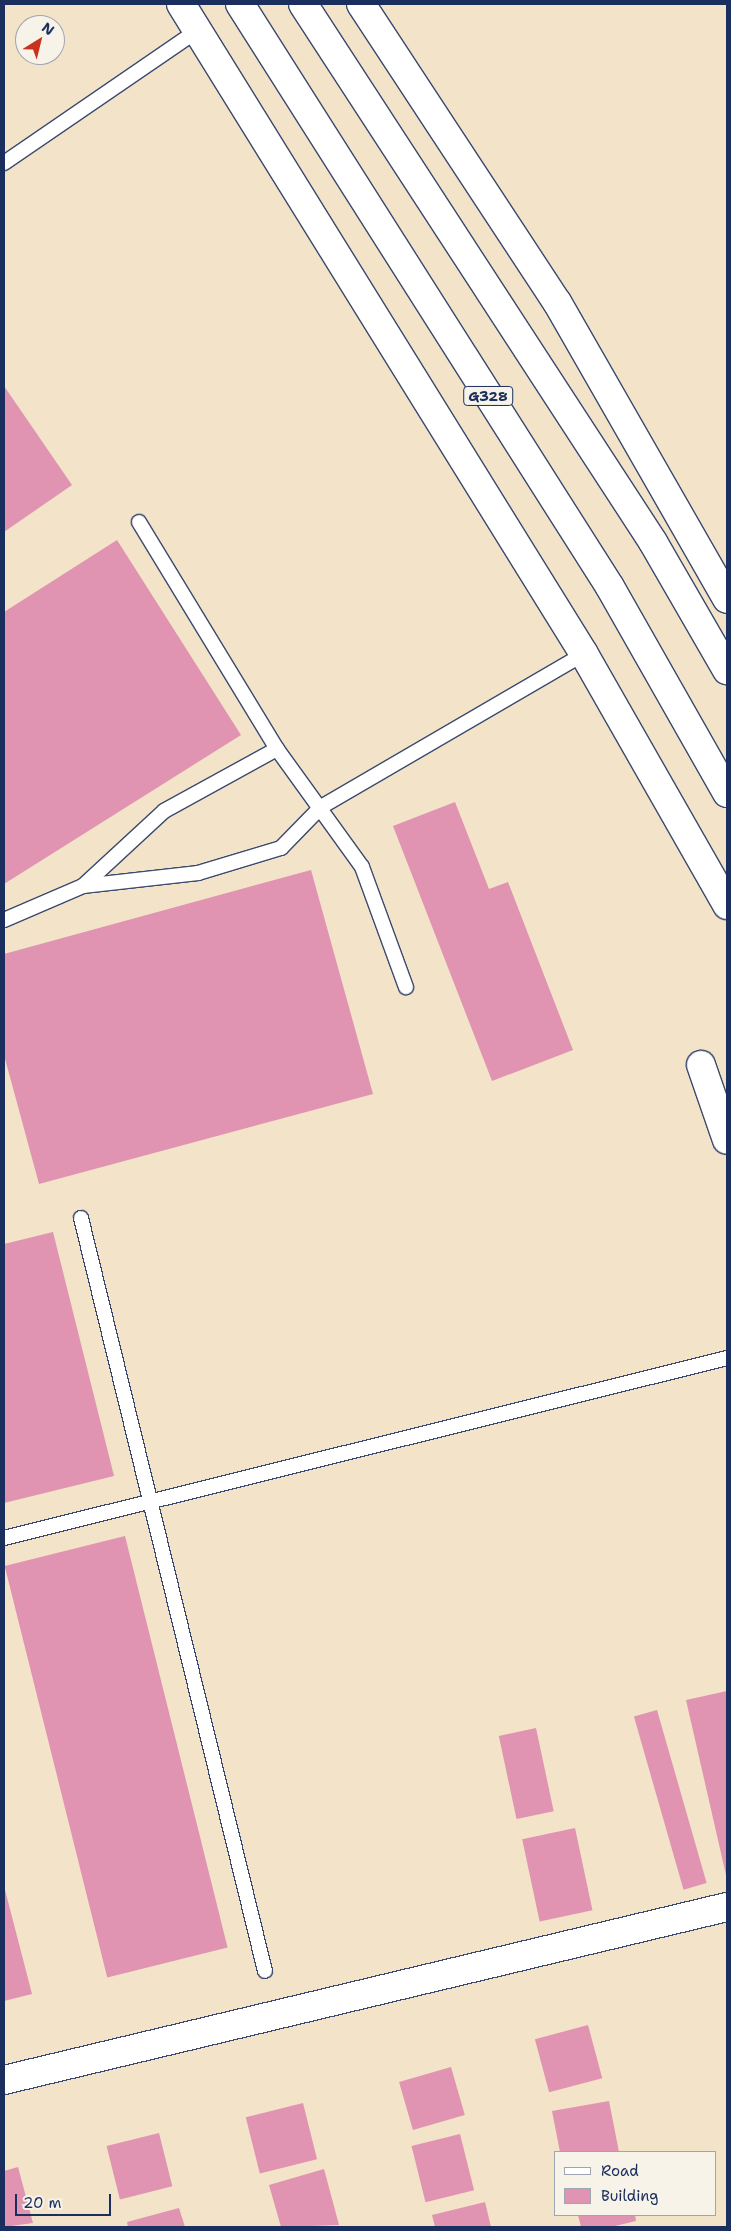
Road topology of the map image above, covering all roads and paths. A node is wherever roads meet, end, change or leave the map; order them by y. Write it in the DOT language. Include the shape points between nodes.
graph roads {
  1 [pos="182,4"];
  2 [pos="240,4"];
  3 [pos="303,4"];
  4 [pos="361,4"];
  5 [pos="200,29"];
  6 [pos="4,163"];
  7 [pos="139,522"];
  8 [pos="727,599"];
  9 [pos="584,654"];
  10 [pos="727,670"];
  11 [pos="277,749"];
  12 [pos="727,793"];
  13 [pos="321,806"];
  14 [pos="83,886"];
  15 [pos="727,905"];
  16 [pos="4,920"];
  17 [pos="406,988"];
  18 [pos="702,1065"];
  19 [pos="727,1140"];
  20 [pos="81,1218"];
  21 [pos="727,1358"];
  22 [pos="150,1502"];
  23 [pos="4,1538"];
  24 [pos="727,1907"];
  25 [pos="265,1971"];
  26 [pos="4,2080"];
  1 -- 5 [label="main road"];
  2 -- 12 [label="main road, G328" via="610,587"];
  3 -- 10 [label="main road" via="653,542"];
  4 -- 8 [label="main road" via="558,302"];
  5 -- 6 [label="lane"];
  5 -- 9 [label="main road"];
  7 -- 11 [label="lane"];
  9 -- 13 [label="lane"];
  9 -- 15 [label="main road"];
  11 -- 13 [label="lane"];
  11 -- 14 [label="lane" via="164,811"];
  13 -- 14 [label="lane" via="281,848 198,873"];
  13 -- 17 [label="lane" via="362,867"];
  14 -- 16 [label="lane"];
  18 -- 19 [label="main road"];
  20 -- 22 [label="lane"];
  21 -- 22 [label="lane"];
  22 -- 23 [label="lane"];
  22 -- 25 [label="lane"];
  24 -- 26 [label="main road"];
}
